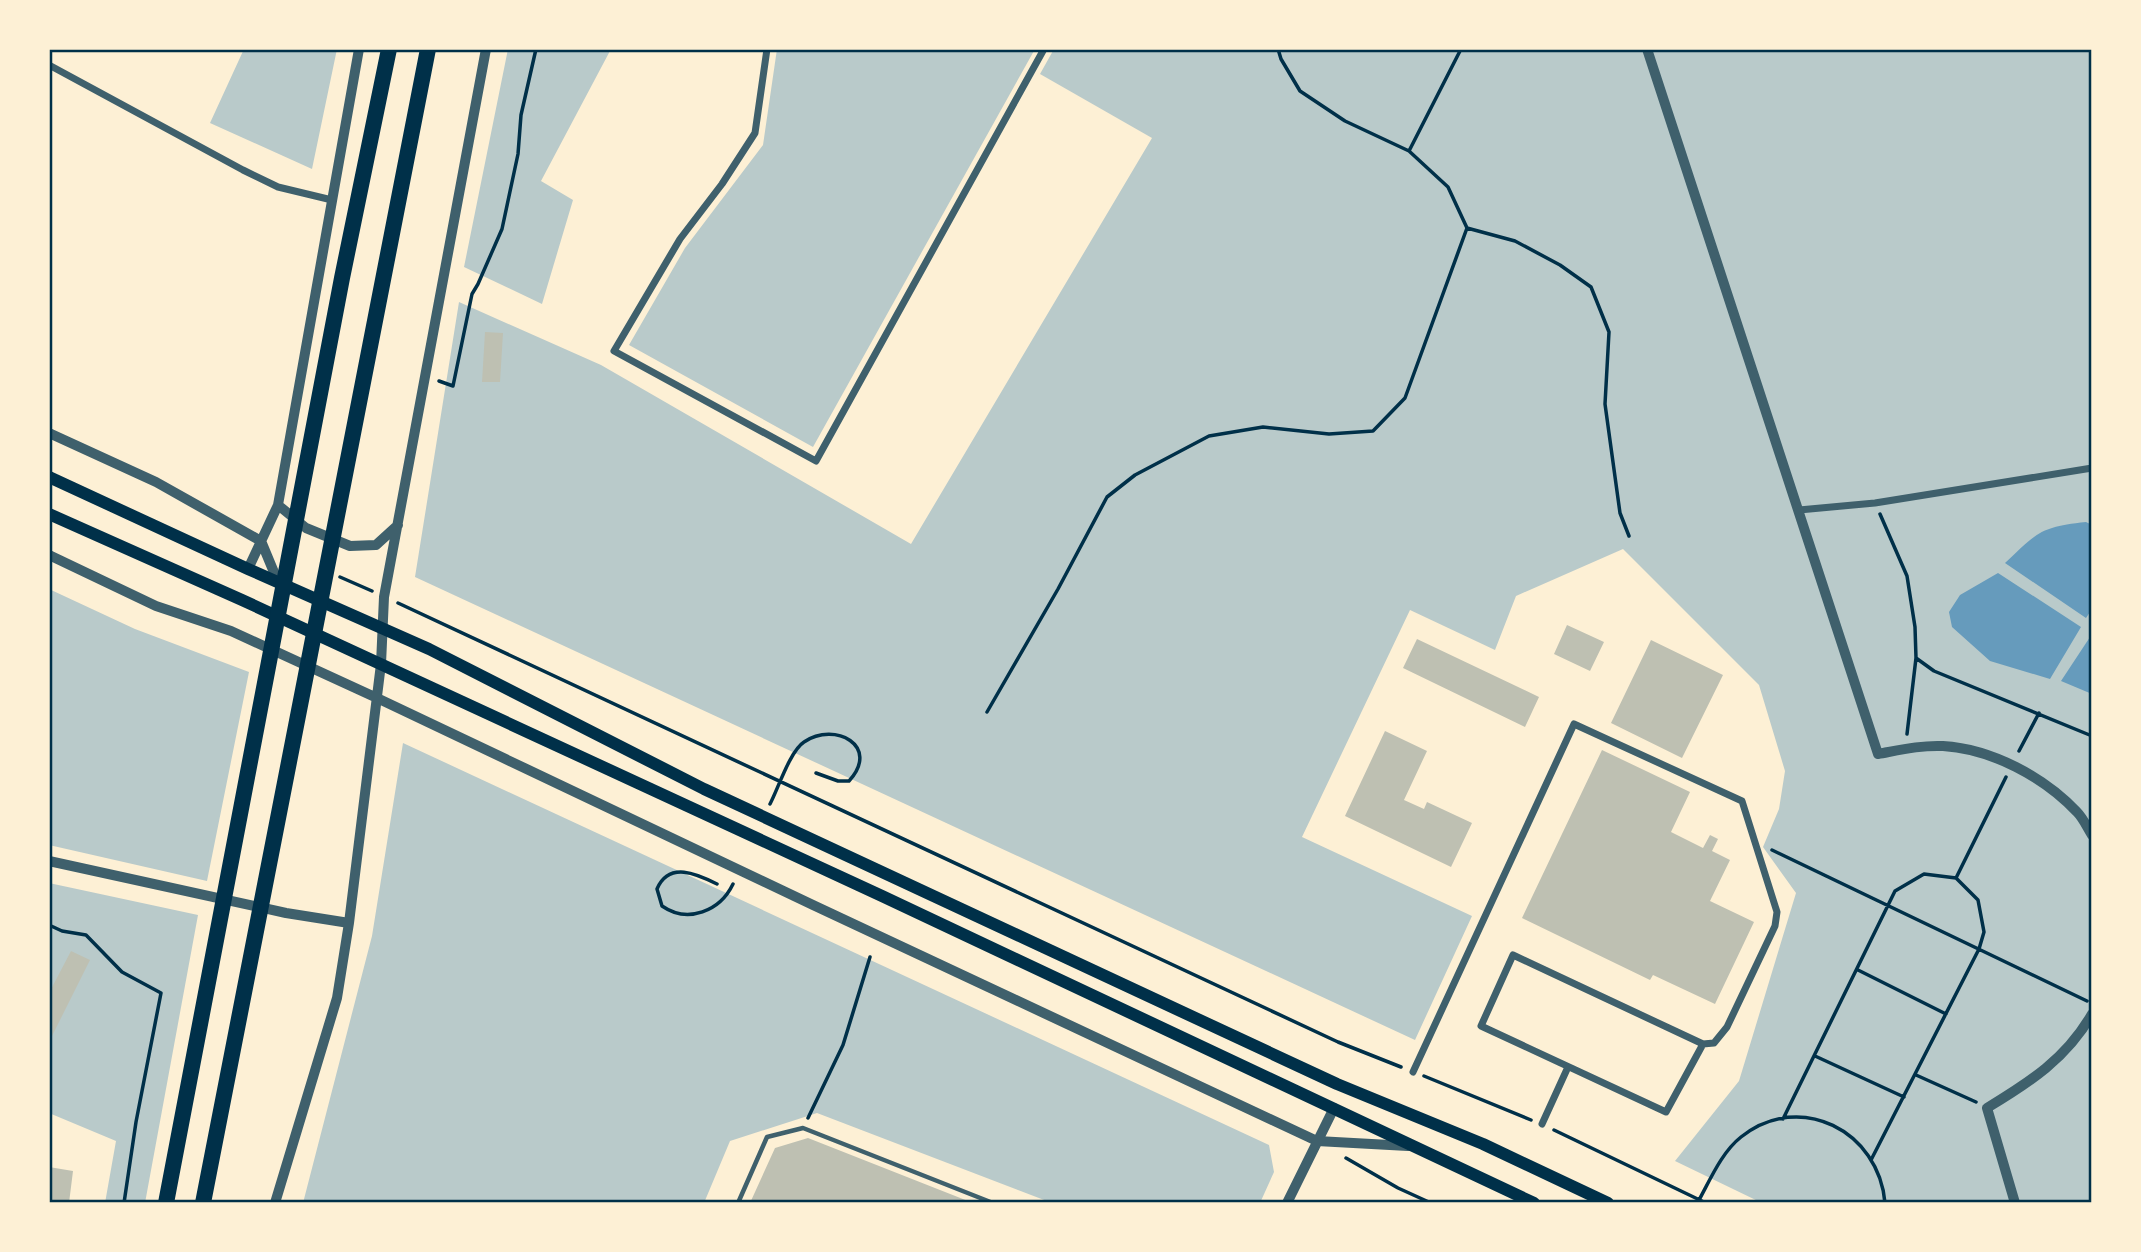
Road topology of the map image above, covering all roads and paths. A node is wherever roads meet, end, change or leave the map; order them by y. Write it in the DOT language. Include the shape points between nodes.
graph roads {
  1 [pos="359,49"];
  2 [pos="389,49"];
  3 [pos="428,49"];
  4 [pos="486,49"];
  5 [pos="536,49"];
  6 [pos="767,49"];
  7 [pos="1044,49"];
  8 [pos="1278,49"];
  9 [pos="1461,49"];
  10 [pos="1647,49"];
  11 [pos="49,65"];
  12 [pos="1409,151"];
  13 [pos="332,201"];
  14 [pos="1467,228"];
  15 [pos="427,376"];
  16 [pos="49,433"];
  17 [pos="2092,468"];
  18 [pos="49,477"];
  19 [pos="1875,503"];
  20 [pos="278,505"];
  21 [pos="1799,510"];
  22 [pos="49,514"];
  23 [pos="398,526"];
  24 [pos="1629,536"];
  25 [pos="261,541"];
  26 [pos="49,555"];
  27 [pos="248,569"];
  28 [pos="335,575"];
  29 [pos="278,582"];
  30 [pos="384,597"];
  31 [pos="383,628"];
  32 [pos="1916,657"];
  33 [pos="381,664"];
  34 [pos="377,698"];
  35 [pos="987,712"];
  36 [pos="2039,712"];
  37 [pos="2092,736"];
  38 [pos="1905,749"];
  39 [pos="2012,765"];
  40 [pos="2092,835"];
  41 [pos="1767,848"];
  42 [pos="49,861"];
  43 [pos="1956,878"];
  44 [pos="1889,906"];
  45 [pos="349,923"];
  46 [pos="49,925"];
  47 [pos="1979,949"];
  48 [pos="870,957"];
  49 [pos="1858,970"];
  50 [pos="2092,1003"];
  51 [pos="1946,1014"];
  52 [pos="2092,1014"];
  53 [pos="1703,1044"];
  54 [pos="1815,1056"];
  55 [pos="1568,1066"];
  56 [pos="1413,1072"];
  57 [pos="1915,1075"];
  58 [pos="1904,1097"];
  59 [pos="1334,1108"];
  60 [pos="1987,1108"];
  61 [pos="1783,1119"];
  62 [pos="1542,1124"];
  63 [pos="803,1128"];
  64 [pos="1317,1141"];
  65 [pos="1413,1146"];
  66 [pos="1871,1160"];
  67 [pos="1699,1200"];
  68 [pos="124,1203"];
  69 [pos="166,1203"];
  70 [pos="203,1203"];
  71 [pos="275,1203"];
  72 [pos="738,1203"];
  73 [pos="993,1203"];
  74 [pos="1287,1203"];
  75 [pos="1430,1203"];
  76 [pos="1534,1203"];
  77 [pos="1608,1203"];
  78 [pos="1706,1203"];
  79 [pos="1885,1203"];
  80 [pos="2015,1203"];
  1 -- 13 [label="street"];
  2 -- 69 [label="highway"];
  3 -- 70 [label="highway"];
  4 -- 15 [label="street"];
  5 -- 15 [label="path" via="502,229 472,294 453,386"];
  6 -- 7 [label="street" via="755,133 680,239 614,351 816,461"];
  8 -- 12 [label="path" via="1300,91 1345,121"];
  9 -- 12 [label="path"];
  10 -- 21 [label="street"];
  11 -- 13 [label="street" via="278,187"];
  12 -- 14 [label="path" via="1448,187"];
  13 -- 20 [label="street"];
  14 -- 24 [label="path" via="1515,241 1591,287 1609,332 1605,404 1620,513"];
  14 -- 35 [label="path" via="1405,398 1373,431 1329,434 1263,427 1209,436 1135,475 1107,497"];
  15 -- 23 [label="street"];
  16 -- 25 [label="street" via="156,482"];
  17 -- 19 [label="street"];
  18 -- 27 [label="main road"];
  19 -- 21 [label="street"];
  19 -- 32 [label="path" via="1907,576"];
  20 -- 23 [label="street" via="306,528 350,546 376,545"];
  20 -- 25 [label="street"];
  21 -- 38 [label="street" via="1878,754"];
  22 -- 33 [label="main road"];
  23 -- 30 [label="street"];
  25 -- 27 [label="street"];
  25 -- 29 [label="street"];
  26 -- 34 [label="street" via="156,606 231,631"];
  27 -- 29 [label="main road"];
  28 -- 30 [label="path"];
  29 -- 31 [label="main road"];
  30 -- 31 [label="street"];
  30 -- 56 [label="path" via="1338,1042"];
  31 -- 33 [label="street"];
  31 -- 77 [label="main road" via="704,789 1337,1084 1483,1144"];
  32 -- 36 [label="path" via="1934,671"];
  32 -- 38 [label="path"];
  33 -- 34 [label="street"];
  33 -- 59 [label="main road"];
  34 -- 45 [label="street"];
  34 -- 64 [label="street"];
  36 -- 37 [label="path"];
  36 -- 39 [label="path"];
  38 -- 39 [label="street" via="1946,746"];
  39 -- 40 [label="street" via="2051,788 2079,813"];
  39 -- 43 [label="path"];
  41 -- 44 [label="path"];
  42 -- 45 [label="street"];
  43 -- 44 [label="path" via="1924,874 1895,891"];
  43 -- 47 [label="path" via="1978,900 1984,932"];
  44 -- 47 [label="path"];
  44 -- 49 [label="path"];
  45 -- 71 [label="street" via="337,998"];
  46 -- 68 [label="path" via="86,936 122,972 161,993"];
  47 -- 50 [label="path"];
  47 -- 51 [label="path"];
  48 -- 63 [label="path" via="843,1045"];
  49 -- 51 [label="path"];
  49 -- 54 [label="path"];
  51 -- 57 [label="path"];
  52 -- 60 [label="street" via="2079,1036 2036,1078"];
  53 -- 55 [label="street" via="1666,1112"];
  53 -- 55 [label="street" via="1513,955 1481,1026"];
  53 -- 56 [label="street" via="1714,1042 1727,1027 1777,912 1742,801 1574,724"];
  54 -- 58 [label="path"];
  54 -- 61 [label="path"];
  55 -- 62 [label="street"];
  56 -- 62 [label="path"];
  57 -- 58 [label="path"];
  57 -- 60 [label="path"];
  58 -- 66 [label="path"];
  59 -- 64 [label="street"];
  59 -- 65 [label="main road"];
  60 -- 80 [label="street"];
  61 -- 66 [label="path" via="1807,1117 1836,1126"];
  61 -- 67 [label="path" via="1754,1128 1732,1144"];
  62 -- 67 [label="path"];
  63 -- 72 [label="lane" via="767,1137"];
  63 -- 73 [label="lane"];
  64 -- 65 [label="street"];
  64 -- 74 [label="street"];
  64 -- 75 [label="path"];
  65 -- 76 [label="main road"];
  66 -- 79 [label="path"];
  67 -- 78 [label="path"];
}
